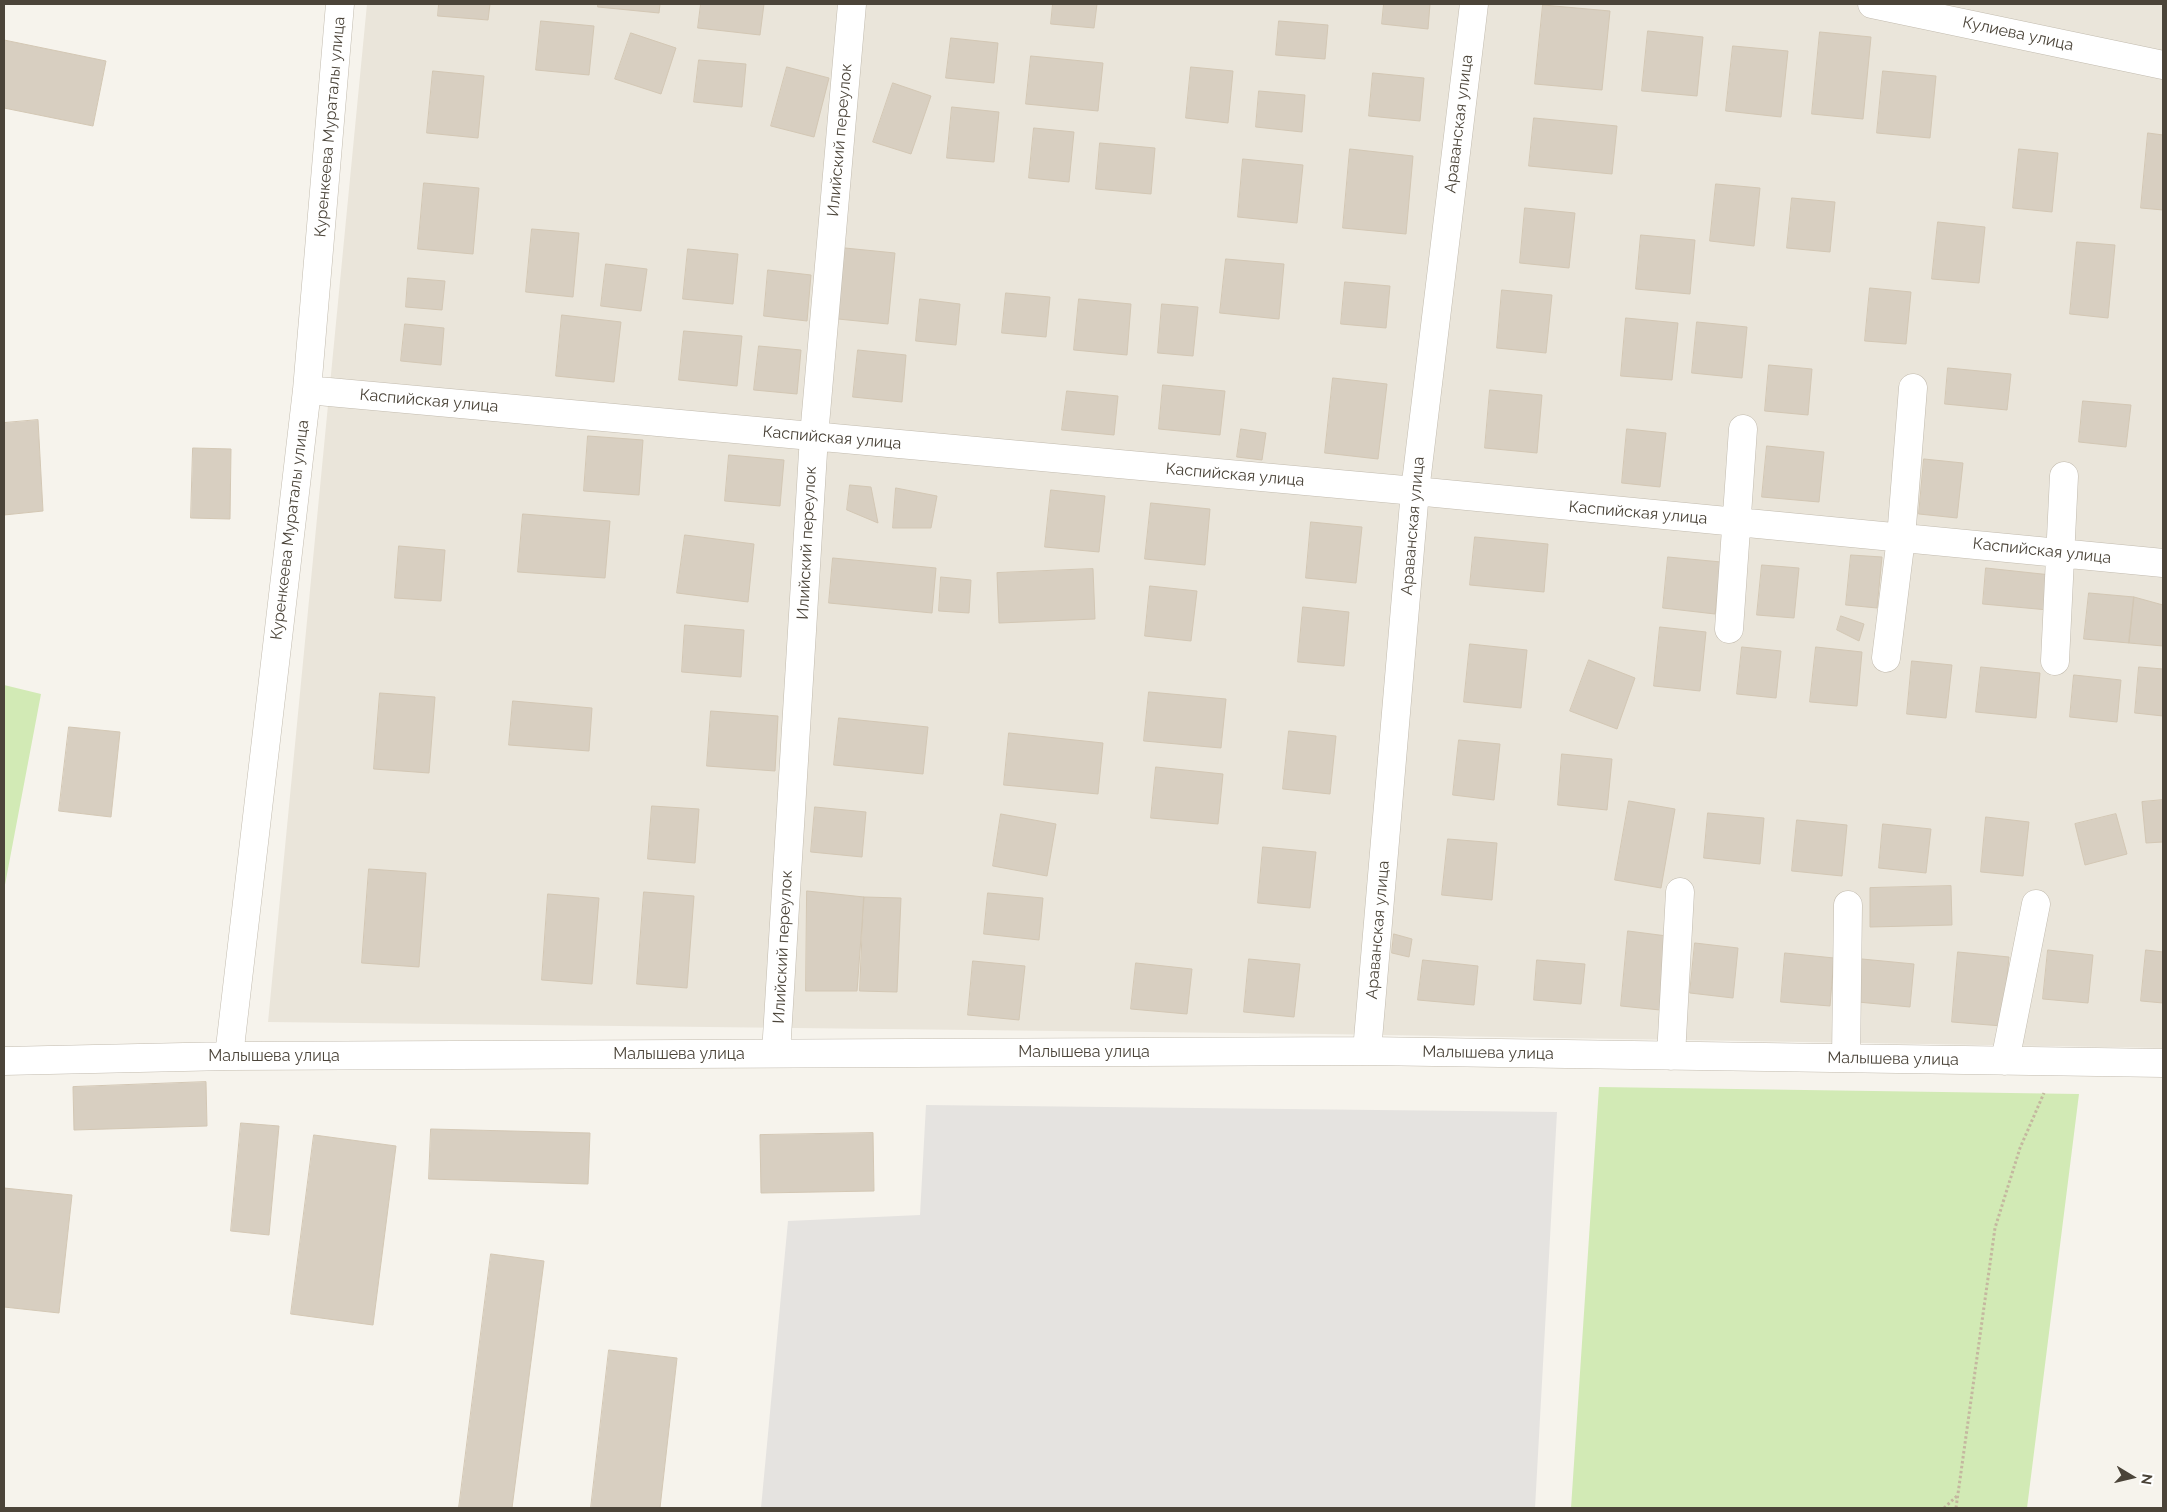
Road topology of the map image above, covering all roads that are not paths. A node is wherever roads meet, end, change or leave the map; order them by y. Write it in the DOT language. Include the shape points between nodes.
graph roads {
  1 [pos="340,4"];
  2 [pos="852,4"];
  3 [pos="1474,4"];
  4 [pos="1872,4"];
  5 [pos="2163,65"];
  6 [pos="1912,388"];
  7 [pos="307,390"];
  8 [pos="1744,429"];
  9 [pos="814,436"];
  10 [pos="2064,476"];
  11 [pos="1415,491"];
  12 [pos="1737,522"];
  13 [pos="1901,538"];
  14 [pos="2060,553"];
  15 [pos="2163,563"];
  16 [pos="1729,630"];
  17 [pos="1886,658"];
  18 [pos="2055,661"];
  19 [pos="1680,892"];
  20 [pos="2036,904"];
  21 [pos="1848,905"];
  22 [pos="1367,1051"];
  23 [pos="776,1054"];
  24 [pos="229,1056"];
  25 [pos="1671,1056"];
  26 [pos="1846,1058"];
  27 [pos="4,1061"];
  28 [pos="2006,1061"];
  29 [pos="2163,1063"];
  1 -- 7 [label="street, Куренкеева Мураталы улица"];
  2 -- 9 [label="street, Илийский переулок"];
  3 -- 11 [label="street, Араванская улица"];
  4 -- 5 [label="street, Кулиева улица"];
  6 -- 13 [label="street"];
  7 -- 9 [label="street, Каспийская улица"];
  7 -- 24 [label="street, Куренкеева Мураталы улица"];
  8 -- 12 [label="street"];
  9 -- 11 [label="street, Каспийская улица"];
  9 -- 23 [label="street, Илийский переулок"];
  10 -- 14 [label="street"];
  11 -- 12 [label="street, Каспийская улица"];
  11 -- 22 [label="street, Араванская улица"];
  12 -- 13 [label="street, Каспийская улица"];
  12 -- 16 [label="street"];
  13 -- 14 [label="street, Каспийская улица"];
  13 -- 17 [label="street"];
  14 -- 15 [label="street, Каспийская улица"];
  14 -- 18 [label="street"];
  19 -- 25 [label="street"];
  20 -- 28 [label="street"];
  21 -- 26 [label="street"];
  22 -- 23 [label="street, Малышева улица"];
  22 -- 25 [label="street, Малышева улица"];
  23 -- 24 [label="street, Малышева улица"];
  24 -- 27 [label="street, Малышева улица"];
  25 -- 26 [label="street, Малышева улица"];
  26 -- 28 [label="street, Малышева улица"];
  28 -- 29 [label="street, Малышева улица"];
}
